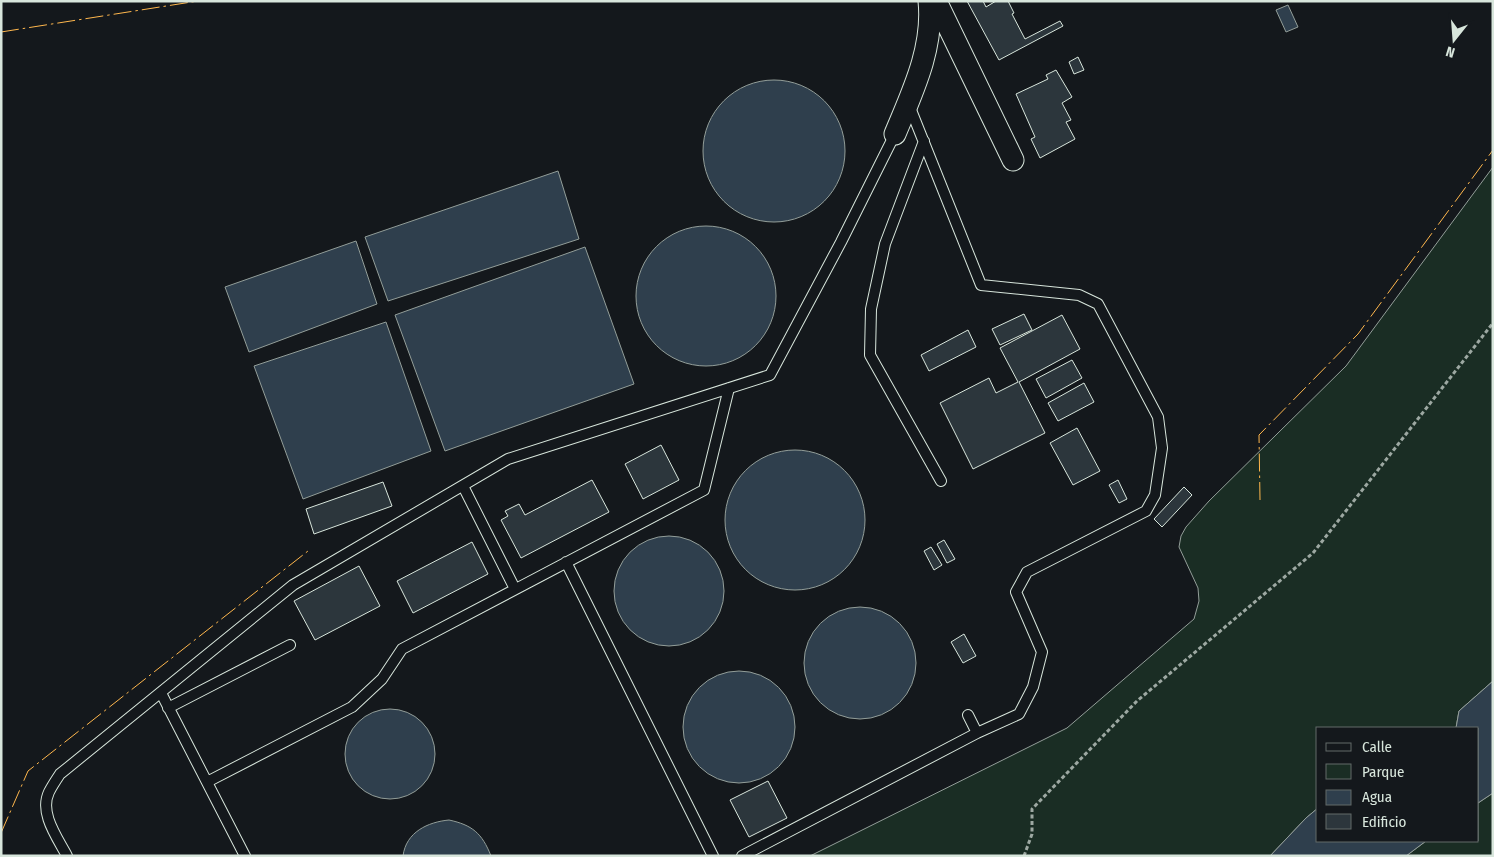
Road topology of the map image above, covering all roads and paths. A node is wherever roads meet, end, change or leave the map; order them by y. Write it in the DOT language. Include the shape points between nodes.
graph roads {
  1 [pos="929,1"];
  2 [pos="936,1"];
  3 [pos="908,102"];
  4 [pos="895,134"];
  5 [pos="924,141"];
  6 [pos="1013,160"];
  7 [pos="1493,323"];
  8 [pos="728,388"];
  9 [pos="941,481"];
  10 [pos="463,486"];
  11 [pos="566,562"];
  12 [pos="515,589"];
  13 [pos="290,646"];
  14 [pos="161,692"];
  15 [pos="168,708"];
  16 [pos="968,715"];
  17 [pos="977,733"];
  18 [pos="207,782"];
  19 [pos="67,856"];
  20 [pos="245,856"];
  21 [pos="713,856"];
  22 [pos="742,856"];
  23 [pos="1024,856"];
  1 -- 3 [label="street" via="926,47"];
  2 -- 6 [label="street"];
  3 -- 4 [label="street"];
  3 -- 5 [label="lane"];
  4 -- 8 [label="lane" via="770,375"];
  5 -- 9 [label="lane" via="885,244 871,309 870,355"];
  5 -- 17 [label="lane" via="982,285 1079,295 1098,304 1158,417 1162,448 1155,495 1146,511 1027,572 1016,592 1042,652 1033,687 1020,714"];
  7 -- 23 [label="path" via="1313,553 1137,701 1032,809 1032,834"];
  8 -- 10 [label="lane" via="508,459"];
  8 -- 11 [label="lane" via="704,490"];
  10 -- 12 [label="lane"];
  10 -- 14 [label="lane" via="293,585"];
  11 -- 12 [label="lane"];
  11 -- 21 [label="lane"];
  12 -- 18 [label="lane" via="402,649 382,679 352,707"];
  13 -- 15 [label="lane"];
  14 -- 15 [label="lane"];
  14 -- 19 [label="lane" via="60,774 48,793 46,808 50,824"];
  15 -- 18 [label="lane"];
  16 -- 17 [label="lane"];
  17 -- 22 [label="lane"];
  18 -- 20 [label="lane"];
}
